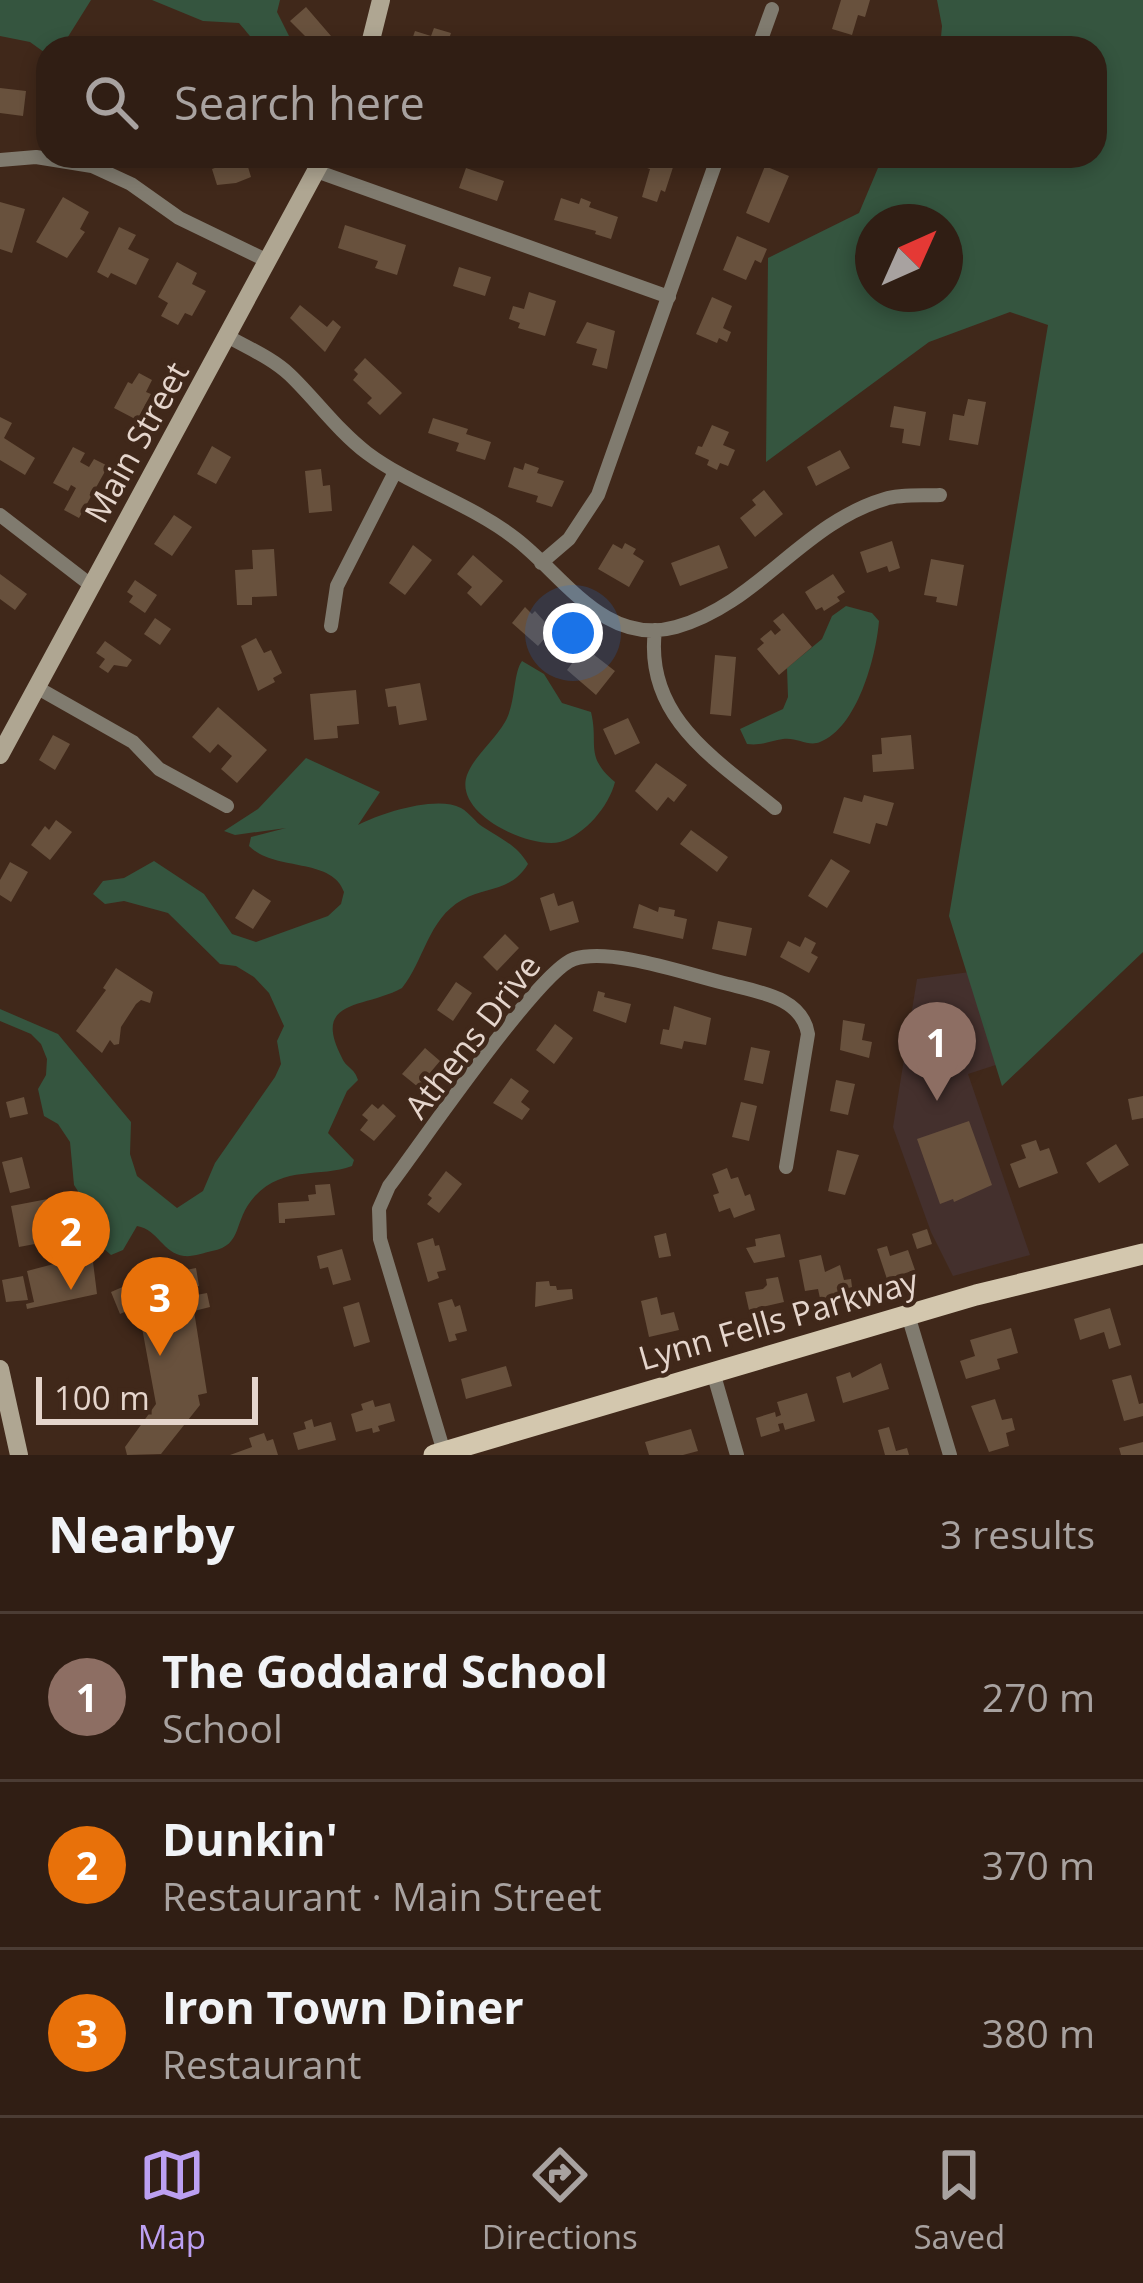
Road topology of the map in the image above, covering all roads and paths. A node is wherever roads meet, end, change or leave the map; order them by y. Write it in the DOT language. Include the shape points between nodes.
graph roads {
  1 [pos="381,0"];
  2 [pos="772,9"];
  3 [pos="373,36"];
  4 [pos="762,36"];
  5 [pos="36,157"];
  6 [pos="0,160"];
  7 [pos="96,168"];
  8 [pos="318,168"];
  9 [pos="330,168"];
  10 [pos="714,168"];
  11 [pos="268,261"];
  12 [pos="669,297"];
  13 [pos="227,336"];
  14 [pos="395,472"];
  15 [pos="940,495"];
  16 [pos="0,515"];
  17 [pos="541,563"];
  18 [pos="92,586"];
  19 [pos="331,626"];
  20 [pos="655,630"];
  21 [pos="36,687"];
  22 [pos="0,755"];
  23 [pos="226,806"];
  24 [pos="775,808"];
  25 [pos="786,1167"];
  26 [pos="1141,1260"];
  27 [pos="908,1315"];
  28 [pos="0,1369"];
  29 [pos="713,1372"];
  30 [pos="439,1453"];
  31 [pos="19,1455"];
  32 [pos="737,1455"];
  33 [pos="950,1455"];
  1 -- 3 [label="main road"];
  2 -- 4 [label="street"];
  5 -- 6 [label="street"];
  7 -- 11 [label="street"];
  8 -- 11 [label="main road, Main Street"];
  9 -- 12 [label="street"];
  10 -- 12 [label="street"];
  11 -- 13 [label="main road, Main Street"];
  12 -- 17 [label="street" via="598,495 569,539"];
  13 -- 14 [label="street" via="287,372"];
  13 -- 18 [label="main road, Main Street"];
  14 -- 17 [label="street" via="463,503"];
  14 -- 19 [label="street" via="338,586"];
  15 -- 20 [label="street" via="892,496 855,510 731,603"];
  16 -- 18 [label="street"];
  17 -- 20 [label="street" via="594,610"];
  18 -- 21 [label="main road, Main Street"];
  20 -- 24 [label="street" via="658,676 680,727"];
  21 -- 22 [label="main road, Main Street"];
  21 -- 23 [label="street"];
  25 -- 30 [label="street, Athens Drive" via="808,1034 795,1007 617,958 562,964 379,1209 378,1233"];
  26 -- 27 [label="main road, Lynn Fells Parkway"];
  27 -- 29 [label="main road, Lynn Fells Parkway"];
  27 -- 33 [label="street"];
  28 -- 31 [label="main road"];
  29 -- 30 [label="main road, Lynn Fells Parkway"];
  29 -- 32 [label="street"];
}
